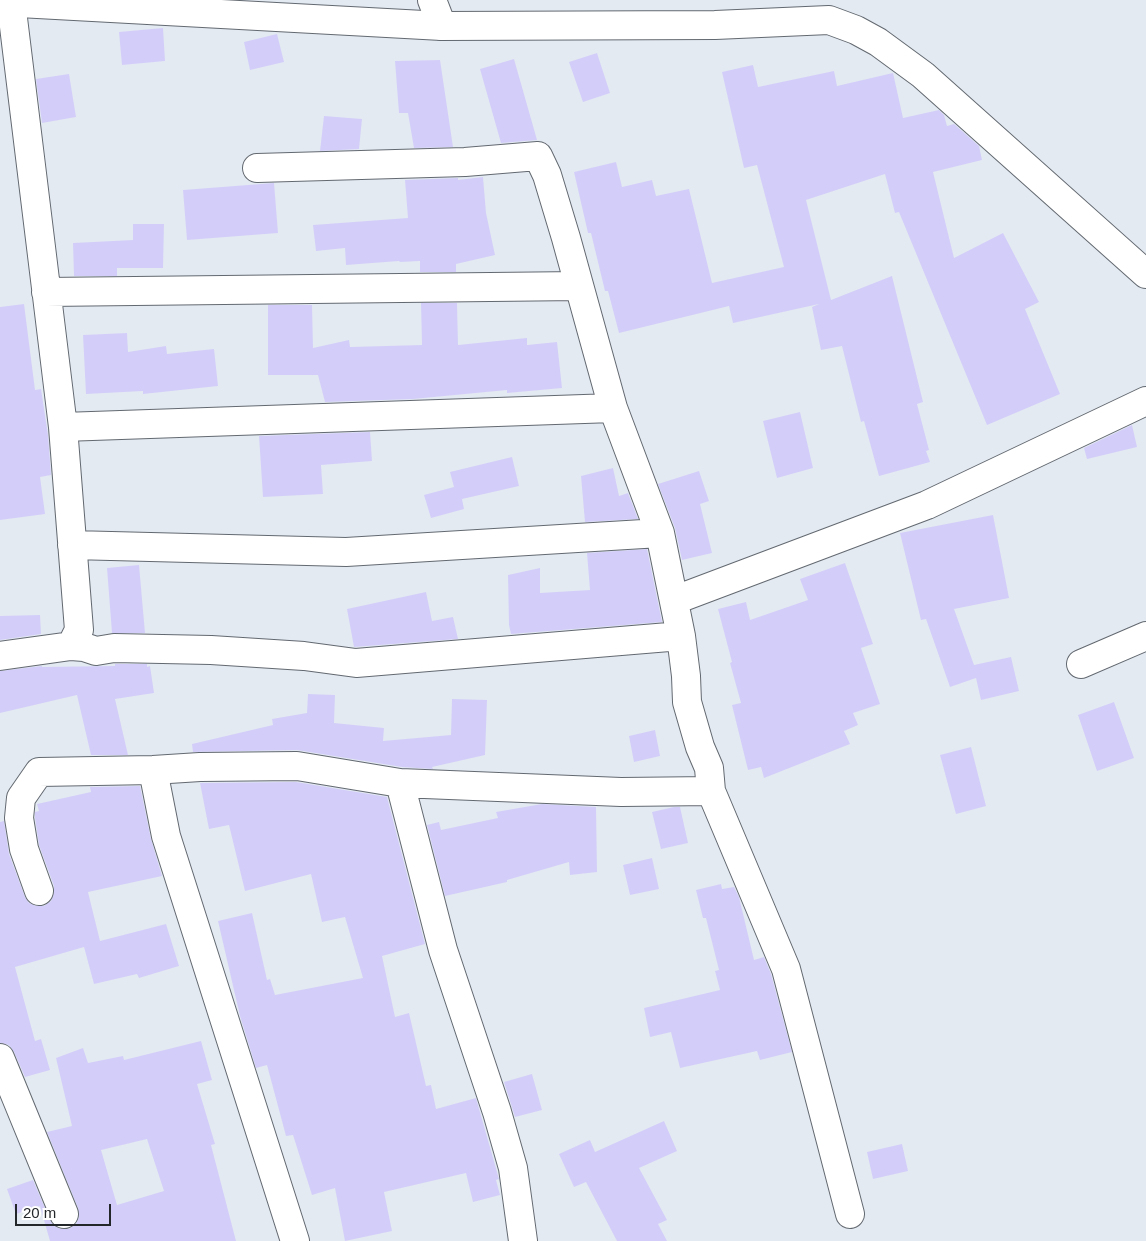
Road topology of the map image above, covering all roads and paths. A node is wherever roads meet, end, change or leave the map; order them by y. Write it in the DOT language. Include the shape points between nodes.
graph roads {
  1 [pos="432,0"];
  2 [pos="6,2"];
  3 [pos="442,26"];
  4 [pos="257,168"];
  5 [pos="1146,274"];
  6 [pos="579,286"];
  7 [pos="46,292"];
  8 [pos="1146,401"];
  9 [pos="614,408"];
  10 [pos="63,427"];
  11 [pos="660,533"];
  12 [pos="72,545"];
  13 [pos="675,600"];
  14 [pos="681,636"];
  15 [pos="1146,636"];
  16 [pos="71,646"];
  17 [pos="0,656"];
  18 [pos="1081,664"];
  19 [pos="153,770"];
  20 [pos="400,783"];
  21 [pos="711,791"];
  22 [pos="39,891"];
  23 [pos="0,1058"];
  24 [pos="64,1214"];
  25 [pos="850,1214"];
  26 [pos="295,1241"];
  27 [pos="524,1241"];
  1 -- 3 [label="street"];
  2 -- 3 [label="street"];
  2 -- 7 [label="street"];
  3 -- 5 [label="street" via="829,20 878,42 923,75"];
  4 -- 6 [label="street" via="465,162 538,156"];
  6 -- 7 [label="street"];
  6 -- 9 [label="street"];
  7 -- 10 [label="street"];
  8 -- 13 [label="street" via="927,505"];
  9 -- 10 [label="street"];
  9 -- 11 [label="street"];
  10 -- 12 [label="street"];
  11 -- 12 [label="street" via="346,552"];
  11 -- 13 [label="street"];
  12 -- 16 [label="street" via="79,630"];
  13 -- 14 [label="street"];
  14 -- 16 [label="street" via="356,663 212,650 114,648 96,651 84,646"];
  14 -- 21 [label="street" via="687,702 709,768"];
  15 -- 18 [label="street"];
  16 -- 17 [label="street"];
  19 -- 20 [label="street" via="297,766"];
  19 -- 22 [label="street" via="39,772 20,798 19,818 24,849"];
  19 -- 26 [label="street" via="166,836"];
  20 -- 21 [label="street" via="621,792"];
  20 -- 27 [label="street" via="443,950 513,1168"];
  21 -- 25 [label="street" via="786,969"];
  23 -- 24 [label="street"];
}
